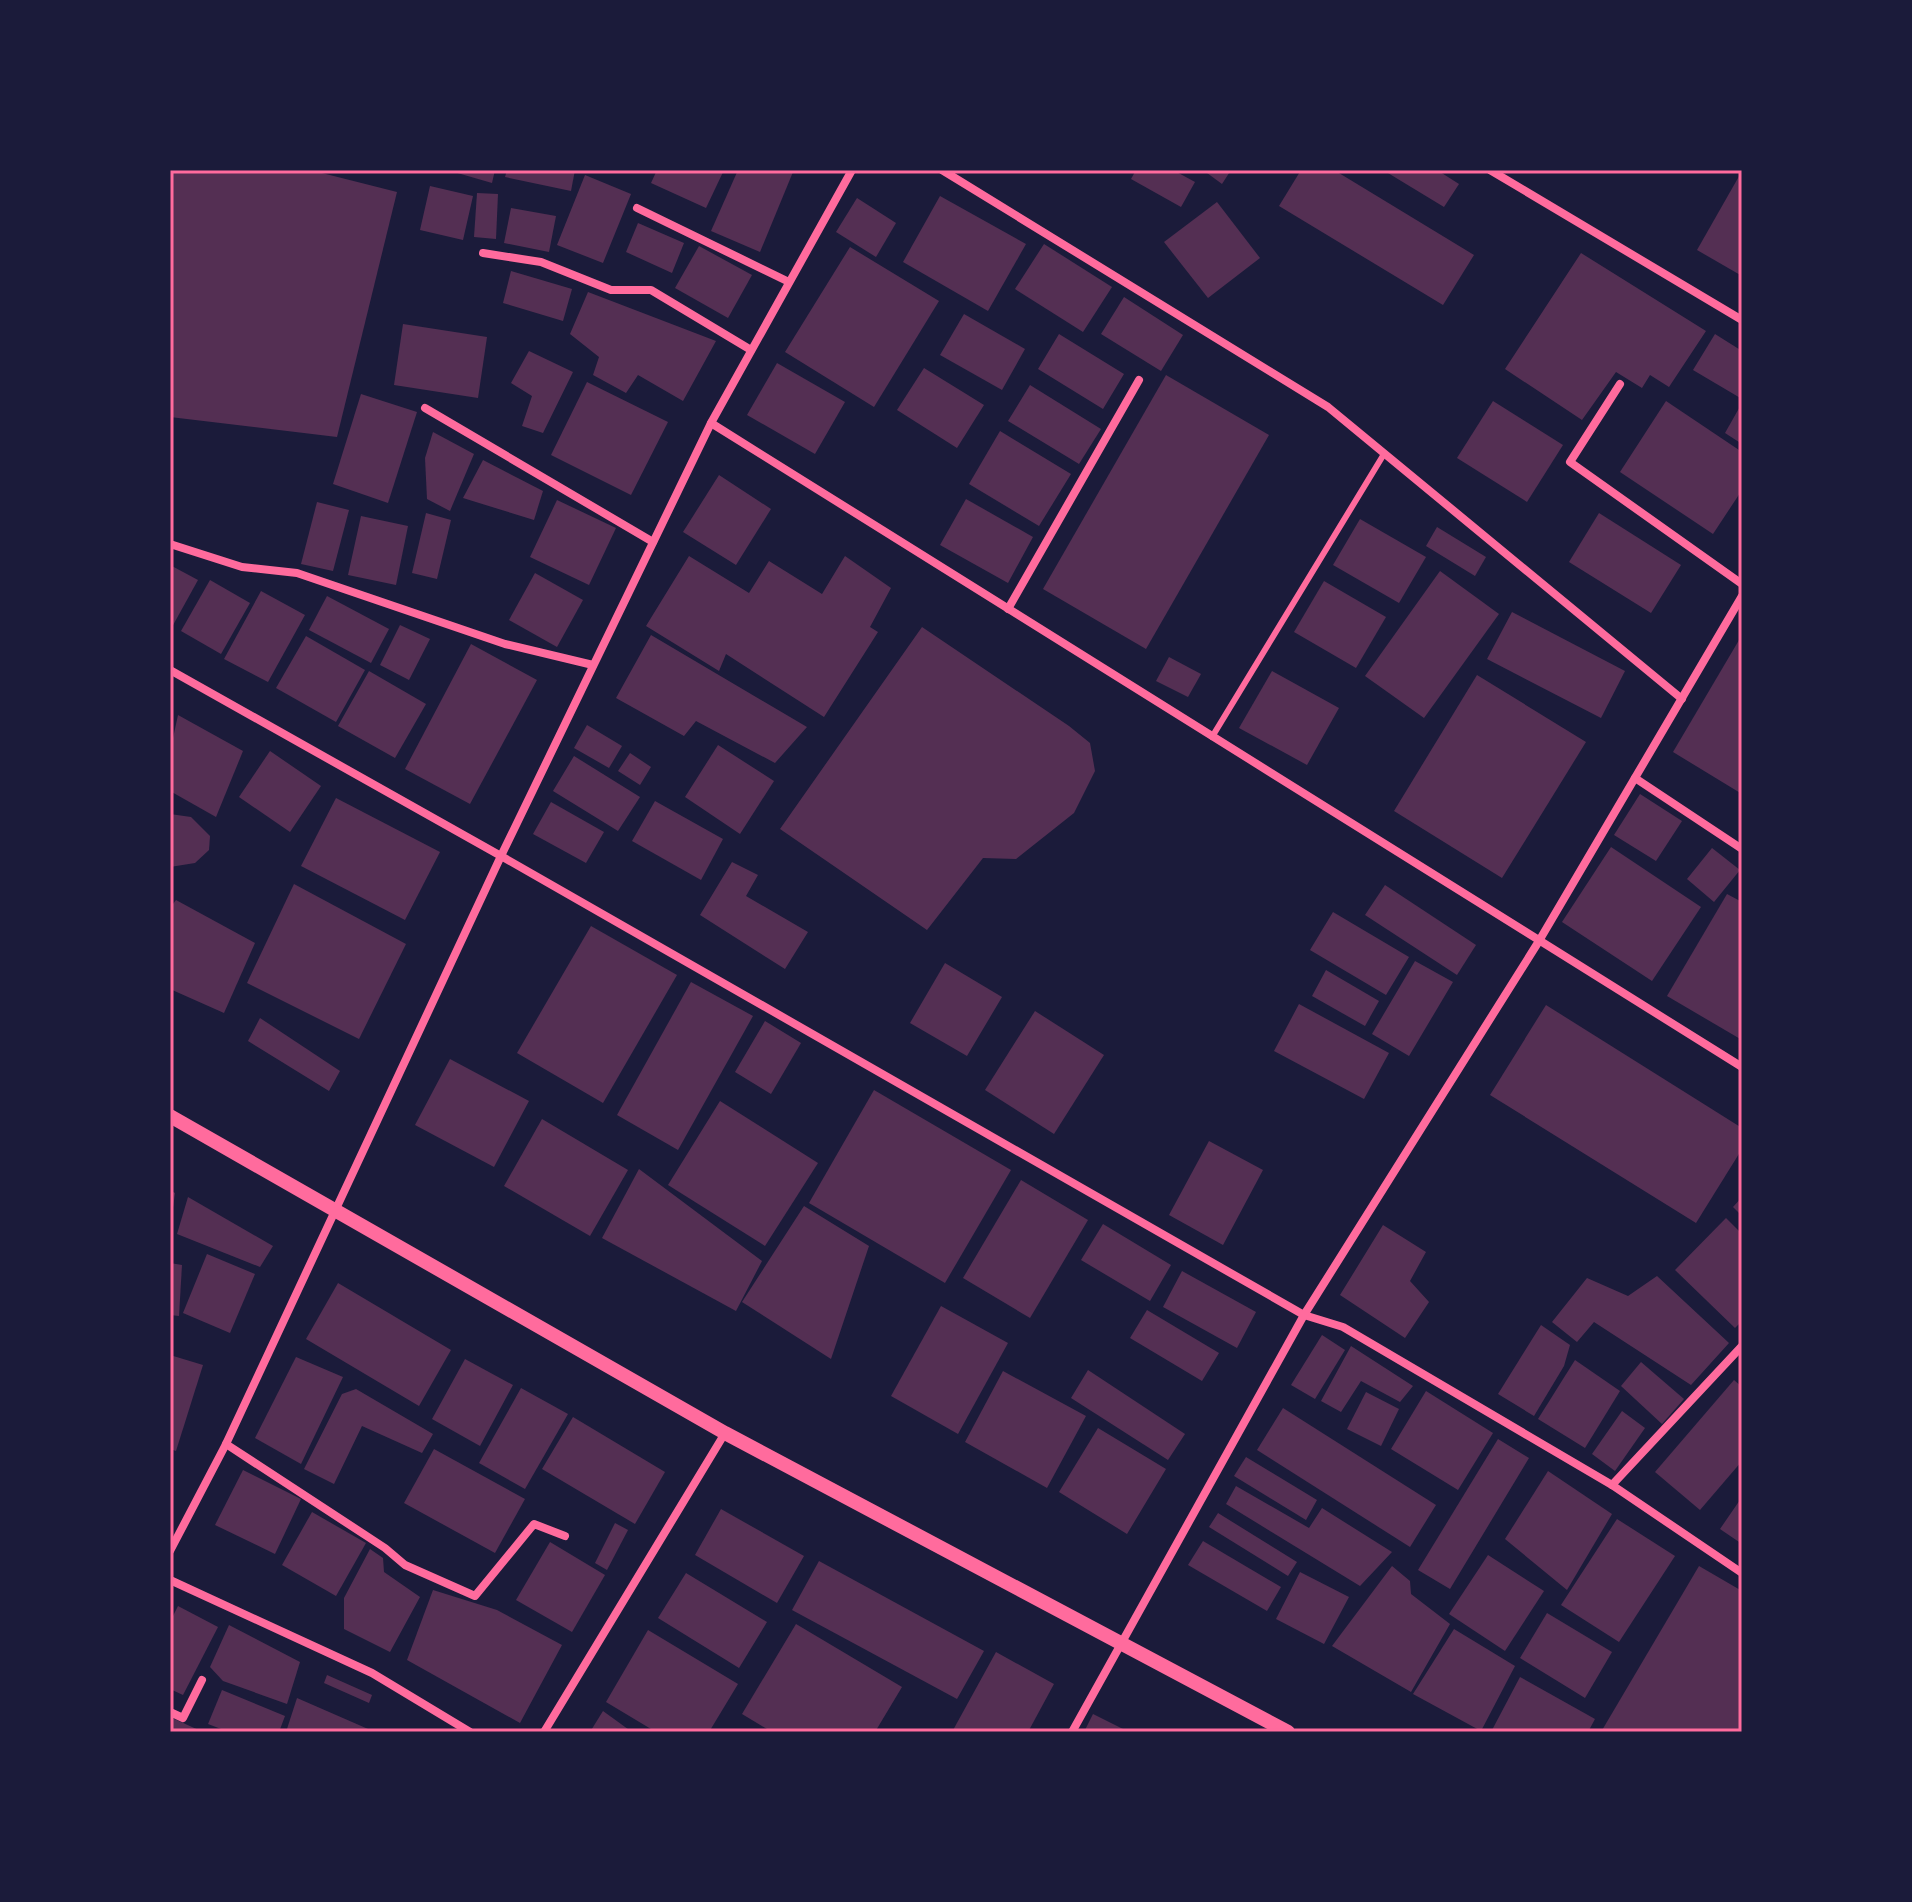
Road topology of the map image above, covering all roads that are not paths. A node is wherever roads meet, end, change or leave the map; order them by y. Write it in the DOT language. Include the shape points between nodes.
graph roads {
  1 [pos="852,170"];
  2 [pos="1490,170"];
  3 [pos="949,172"];
  4 [pos="637,208"];
  5 [pos="483,253"];
  6 [pos="789,282"];
  7 [pos="1742,320"];
  8 [pos="751,350"];
  9 [pos="1139,380"];
  10 [pos="1620,384"];
  11 [pos="425,408"];
  12 [pos="711,423"];
  13 [pos="1384,454"];
  14 [pos="653,542"];
  15 [pos="170,544"];
  16 [pos="1742,584"];
  17 [pos="1742,596"];
  18 [pos="1008,609"];
  19 [pos="593,665"];
  20 [pos="170,670"];
  21 [pos="1682,699"];
  22 [pos="1212,737"];
  23 [pos="1635,778"];
  24 [pos="1742,849"];
  25 [pos="501,856"];
  26 [pos="1539,941"];
  27 [pos="1742,1067"];
  28 [pos="170,1116"];
  29 [pos="336,1212"];
  30 [pos="1304,1315"];
  31 [pos="1742,1346"];
  32 [pos="725,1433"];
  33 [pos="226,1444"];
  34 [pos="1612,1485"];
  35 [pos="565,1536"];
  36 [pos="170,1551"];
  37 [pos="1742,1573"];
  38 [pos="170,1580"];
  39 [pos="1123,1643"];
  40 [pos="202,1680"];
  41 [pos="170,1712"];
  42 [pos="470,1732"];
  43 [pos="544,1732"];
  44 [pos="1072,1732"];
  45 [pos="1288,1732"];
  1 -- 6 [label="street"];
  2 -- 7 [label="street"];
  3 -- 13 [label="street" via="1328,407"];
  4 -- 6 [label="street"];
  5 -- 8 [label="street" via="541,262 611,290 651,290"];
  6 -- 8 [label="street"];
  8 -- 12 [label="street"];
  9 -- 18 [label="street"];
  10 -- 16 [label="street" via="1570,462"];
  11 -- 14 [label="street"];
  12 -- 14 [label="street"];
  12 -- 18 [label="street"];
  13 -- 21 [label="street"];
  13 -- 22 [label="lane"];
  14 -- 19 [label="street"];
  15 -- 19 [label="street" via="242,567 297,573 505,644"];
  17 -- 21 [label="street"];
  18 -- 22 [label="street"];
  19 -- 25 [label="street"];
  20 -- 25 [label="street"];
  21 -- 23 [label="street"];
  22 -- 26 [label="street"];
  23 -- 24 [label="street"];
  23 -- 26 [label="street"];
  25 -- 29 [label="street"];
  25 -- 30 [label="street"];
  26 -- 27 [label="street"];
  26 -- 30 [label="street"];
  28 -- 29 [label="street"];
  29 -- 32 [label="street"];
  29 -- 33 [label="street"];
  30 -- 34 [label="street" via="1343,1327"];
  30 -- 39 [label="street"];
  31 -- 34 [label="street"];
  32 -- 39 [label="street"];
  32 -- 43 [label="street"];
  33 -- 35 [label="street" via="405,1565 475,1596 534,1524"];
  33 -- 36 [label="street"];
  34 -- 37 [label="street"];
  38 -- 42 [label="street" via="372,1673"];
  39 -- 44 [label="street"];
  39 -- 45 [label="street"];
  40 -- 41 [label="street" via="183,1718"];
}
